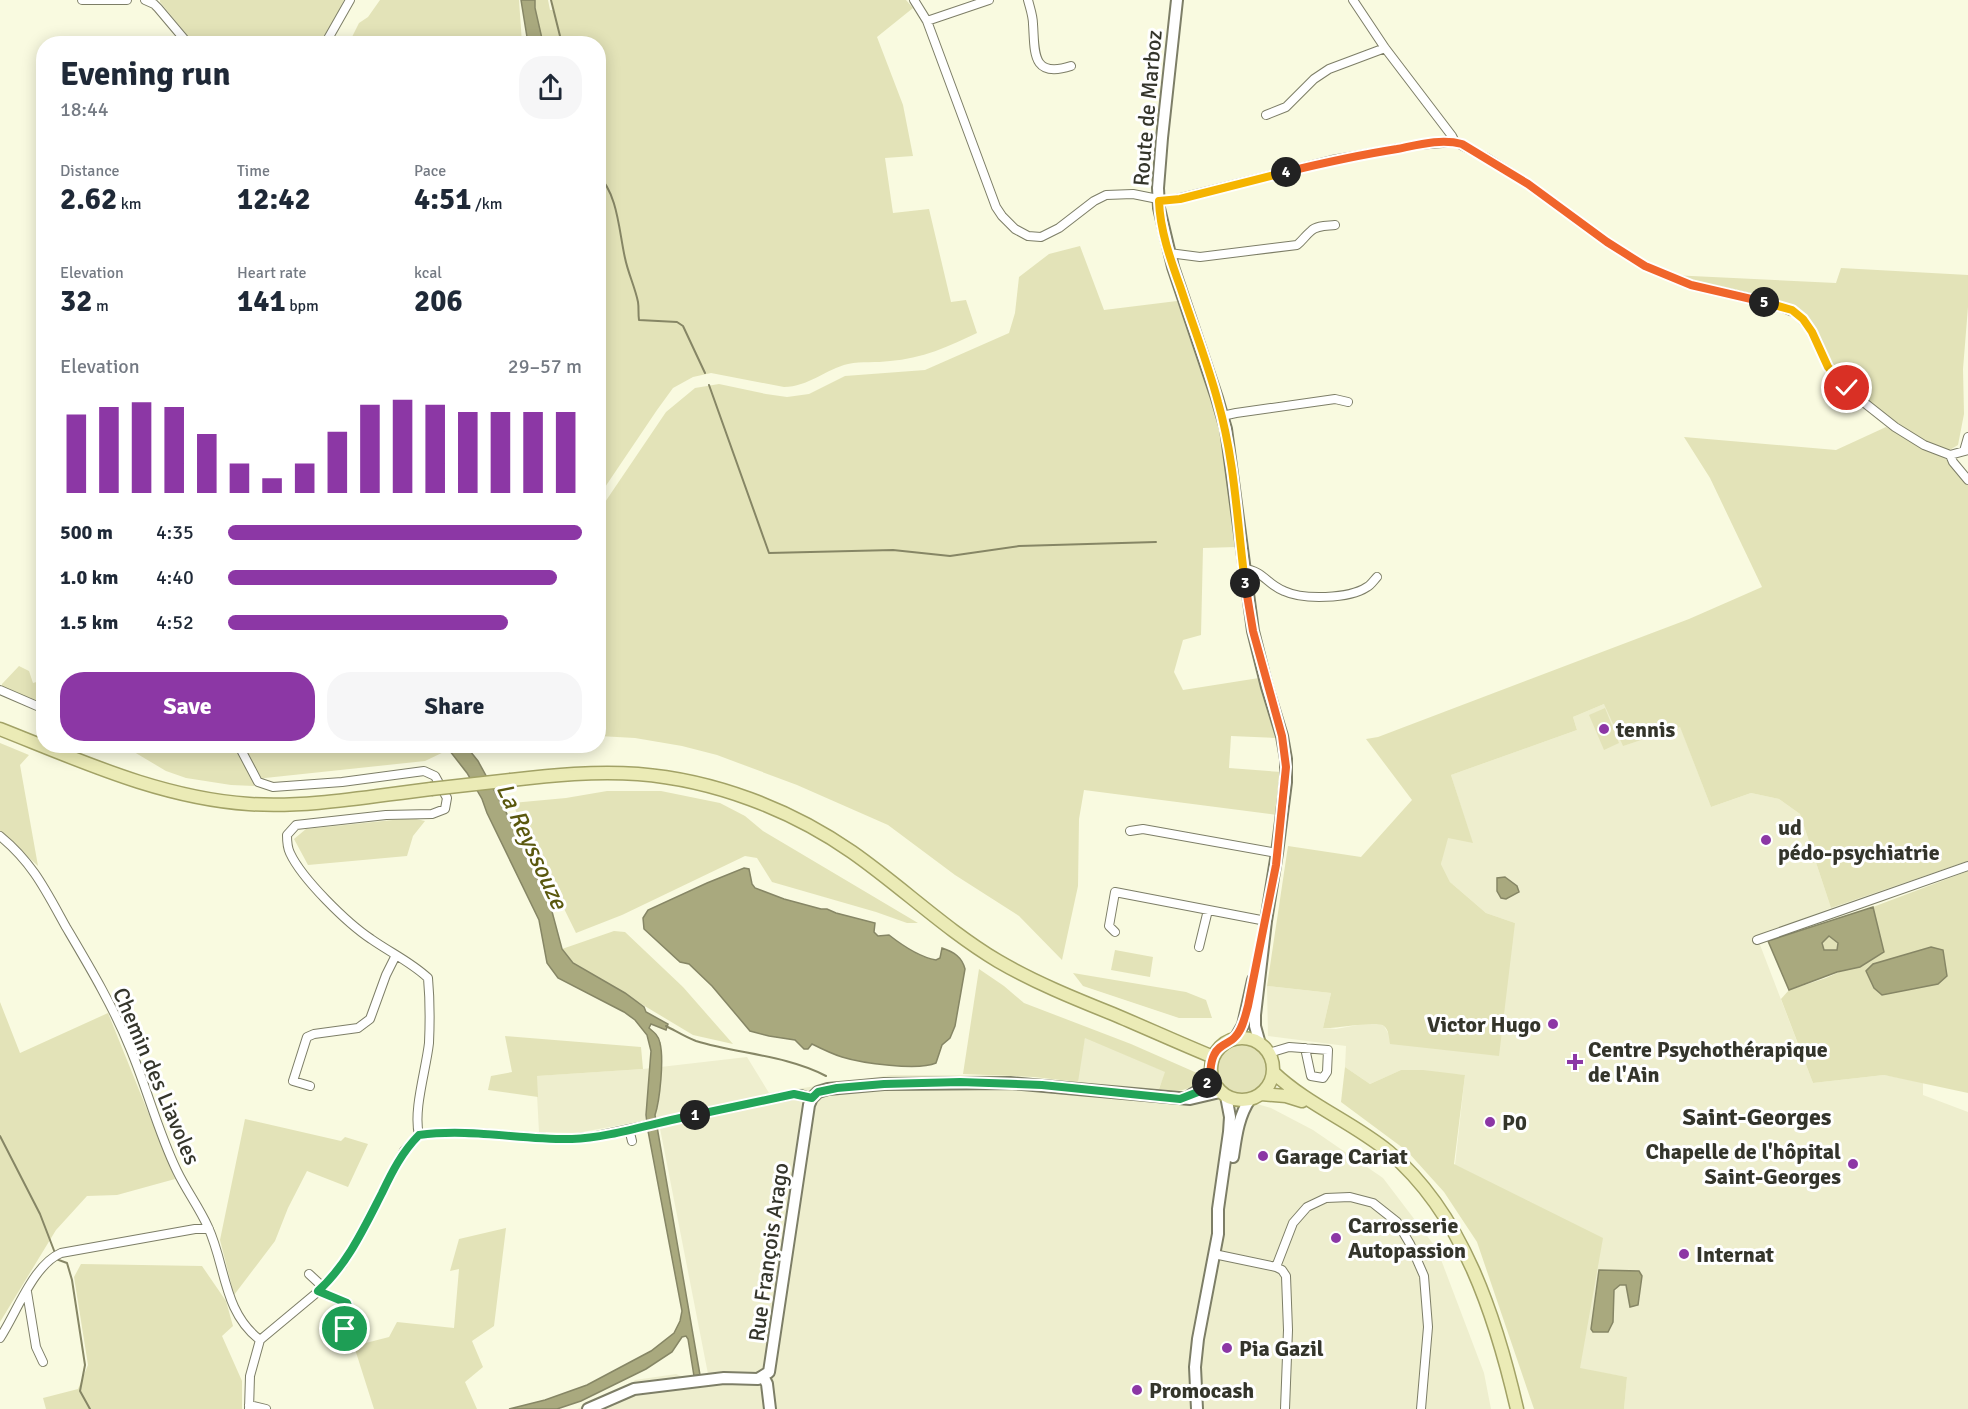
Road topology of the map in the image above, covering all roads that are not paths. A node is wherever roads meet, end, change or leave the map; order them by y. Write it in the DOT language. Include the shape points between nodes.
graph roads {
  1 [pos="82,0"];
  2 [pos="127,0"];
  3 [pos="145,0"];
  4 [pos="350,0"];
  5 [pos="914,0"];
  6 [pos="989,0"];
  7 [pos="1028,0"];
  8 [pos="1177,0"];
  9 [pos="1353,0"];
  10 [pos="927,21"];
  11 [pos="182,36"];
  12 [pos="330,36"];
  13 [pos="1385,48"];
  14 [pos="1071,66"];
  15 [pos="1266,115"];
  16 [pos="1455,142"];
  17 [pos="1159,201"];
  18 [pos="1335,225"];
  19 [pos="1169,253"];
  20 [pos="1348,402"];
  21 [pos="1222,417"];
  22 [pos="1968,438"];
  23 [pos="1966,450"];
  24 [pos="1950,455"];
  25 [pos="1968,480"];
  26 [pos="1244,569"];
  27 [pos="1377,577"];
  28 [pos="0,690"];
  29 [pos="36,706"];
  30 [pos="0,729"];
  31 [pos="36,743"];
  32 [pos="61,753"];
  33 [pos="243,753"];
  34 [pos="1130,831"];
  35 [pos="0,836"];
  36 [pos="1277,854"];
  37 [pos="1968,866"];
  38 [pos="1208,910"];
  39 [pos="1266,921"];
  40 [pos="1115,932"];
  41 [pos="1757,940"];
  42 [pos="1199,947"];
  43 [pos="396,955"];
  44 [pos="1234,1039"];
  45 [pos="1264,1048"];
  46 [pos="1305,1048"];
  47 [pos="1213,1057"];
  48 [pos="1273,1072"];
  49 [pos="1211,1076"];
  50 [pos="310,1086"];
  51 [pos="1223,1094"];
  52 [pos="1256,1096"];
  53 [pos="812,1098"];
  54 [pos="1180,1099"];
  55 [pos="1315,1105"];
  56 [pos="629,1129"];
  57 [pos="419,1135"];
  58 [pos="633,1141"];
  59 [pos="209,1229"];
  60 [pos="1218,1234"];
  61 [pos="1214,1254"];
  62 [pos="1276,1266"];
  63 [pos="309,1274"];
  64 [pos="320,1289"];
  65 [pos="27,1292"];
  66 [pos="0,1338"];
  67 [pos="260,1340"];
  68 [pos="351,1348"];
  69 [pos="43,1362"];
  70 [pos="763,1376"];
  71 [pos="249,1407"];
  72 [pos="266,1409"];
  73 [pos="588,1409"];
  74 [pos="770,1409"];
  75 [pos="1197,1409"];
  76 [pos="1285,1409"];
  77 [pos="1421,1409"];
  78 [pos="1517,1409"];
  1 -- 2 [label="street"];
  3 -- 11 [label="street" via="158,8"];
  4 -- 12 [label="street"];
  5 -- 10 [label="street"];
  6 -- 10 [label="street"];
  7 -- 14 [label="street" via="1038,60 1052,69"];
  8 -- 17 [label="main road, Route de Marboz"];
  9 -- 13 [label="street"];
  10 -- 17 [label="street" via="996,207 1016,229 1032,236 1049,234 1106,195 1132,194"];
  13 -- 15 [label="street" via="1323,72 1286,107"];
  13 -- 16 [label="street"];
  16 -- 17 [label="street" via="1332,160"];
  16 -- 24 [label="street" via="1528,184 1645,266 1691,285 1772,303 1798,314 1812,332 1828,367 1847,388 1924,445"];
  17 -- 19 [label="main road, Route de Marboz"];
  18 -- 19 [label="street" via="1310,231 1297,245 1200,257"];
  19 -- 21 [label="main road, Route de Marboz"];
  20 -- 21 [label="street" via="1335,399"];
  21 -- 26 [label="main road, Route de Marboz"];
  22 -- 23 [label="street"];
  23 -- 24 [label="street"];
  24 -- 25 [label="street"];
  26 -- 27 [label="street" via="1263,574 1284,592 1316,597 1356,592"];
  26 -- 36 [label="main road, Route de Marboz" via="1253,631 1286,759"];
  28 -- 29 [label="street"];
  30 -- 31 [label="main road, bridge"];
  32 -- 47 [label="main road, bridge" via="163,790 250,804 302,804 567,773 639,774 709,786 765,805 811,827 853,853 997,960 1046,986"];
  33 -- 43 [label="street" via="258,783 273,787 418,771 435,776 447,798 446,809 432,814 386,814 296,825 287,835 290,854 310,883 370,939"];
  34 -- 36 [label="street" via="1143,829"];
  35 -- 59 [label="street, Chemin des Liavoles" via="36,872 117,1019 177,1172"];
  36 -- 39 [label="main road, Route de Marboz"];
  37 -- 41 [label="street"];
  38 -- 39 [label="street"];
  38 -- 40 [label="street" via="1115,892 1109,926"];
  38 -- 42 [label="street"];
  39 -- 44 [label="main road, Route de Marboz" via="1243,1025"];
  39 -- 45 [label="main road, Route de Marboz" via="1255,1015"];
  43 -- 50 [label="street" via="365,1024 307,1036 293,1081"];
  43 -- 57 [label="street" via="428,978 429,1044 417,1119"];
  44 -- 45 [label="main road" via="1243,1038"];
  44 -- 47 [label="main road" via="1221,1045"];
  45 -- 46 [label="street"];
  45 -- 48 [label="main road"];
  47 -- 49 [label="main road"];
  48 -- 52 [label="main road" via="1271,1081"];
  48 -- 55 [label="main road"];
  49 -- 51 [label="main road"];
  49 -- 54 [label="main road" via="1198,1092"];
  51 -- 52 [label="main road" via="1234,1099"];
  51 -- 54 [label="main road"];
  51 -- 60 [label="main road" via="1230,1117"];
  52 -- 55 [label="main road" via="1286,1096"];
  52 -- 60 [label="main road" via="1243,1109 1239,1122"];
  53 -- 54 [label="main road" via="818,1092 837,1088 971,1082"];
  53 -- 56 [label="street" via="794,1094"];
  53 -- 70 [label="main road, Rue François Arago" via="771,1365"];
  55 -- 78 [label="main road" via="1390,1154 1427,1192 1453,1230 1477,1276"];
  56 -- 57 [label="street" via="574,1139 455,1132"];
  56 -- 58 [label="street"];
  57 -- 64 [label="street" via="404,1151 354,1246"];
  59 -- 65 [label="street" via="61,1252 38,1272"];
  59 -- 67 [label="street, Chemin des Liavoles" via="228,1294 241,1322"];
  60 -- 61 [label="main road"];
  61 -- 62 [label="street"];
  61 -- 75 [label="main road" via="1198,1339"];
  62 -- 76 [label="street" via="1286,1276"];
  62 -- 77 [label="street" via="1293,1223 1306,1207 1326,1198 1350,1197 1373,1203 1397,1222 1424,1276 1428,1328"];
  63 -- 64 [label="street"];
  64 -- 67 [label="street"];
  64 -- 68 [label="street" via="347,1303 345,1329"];
  65 -- 66 [label="street"];
  65 -- 69 [label="street" via="36,1347"];
  67 -- 71 [label="street" via="250,1376"];
  70 -- 73 [label="main road" via="634,1389"];
  70 -- 74 [label="main road, Rue François Arago"];
  71 -- 72 [label="street"];
}
